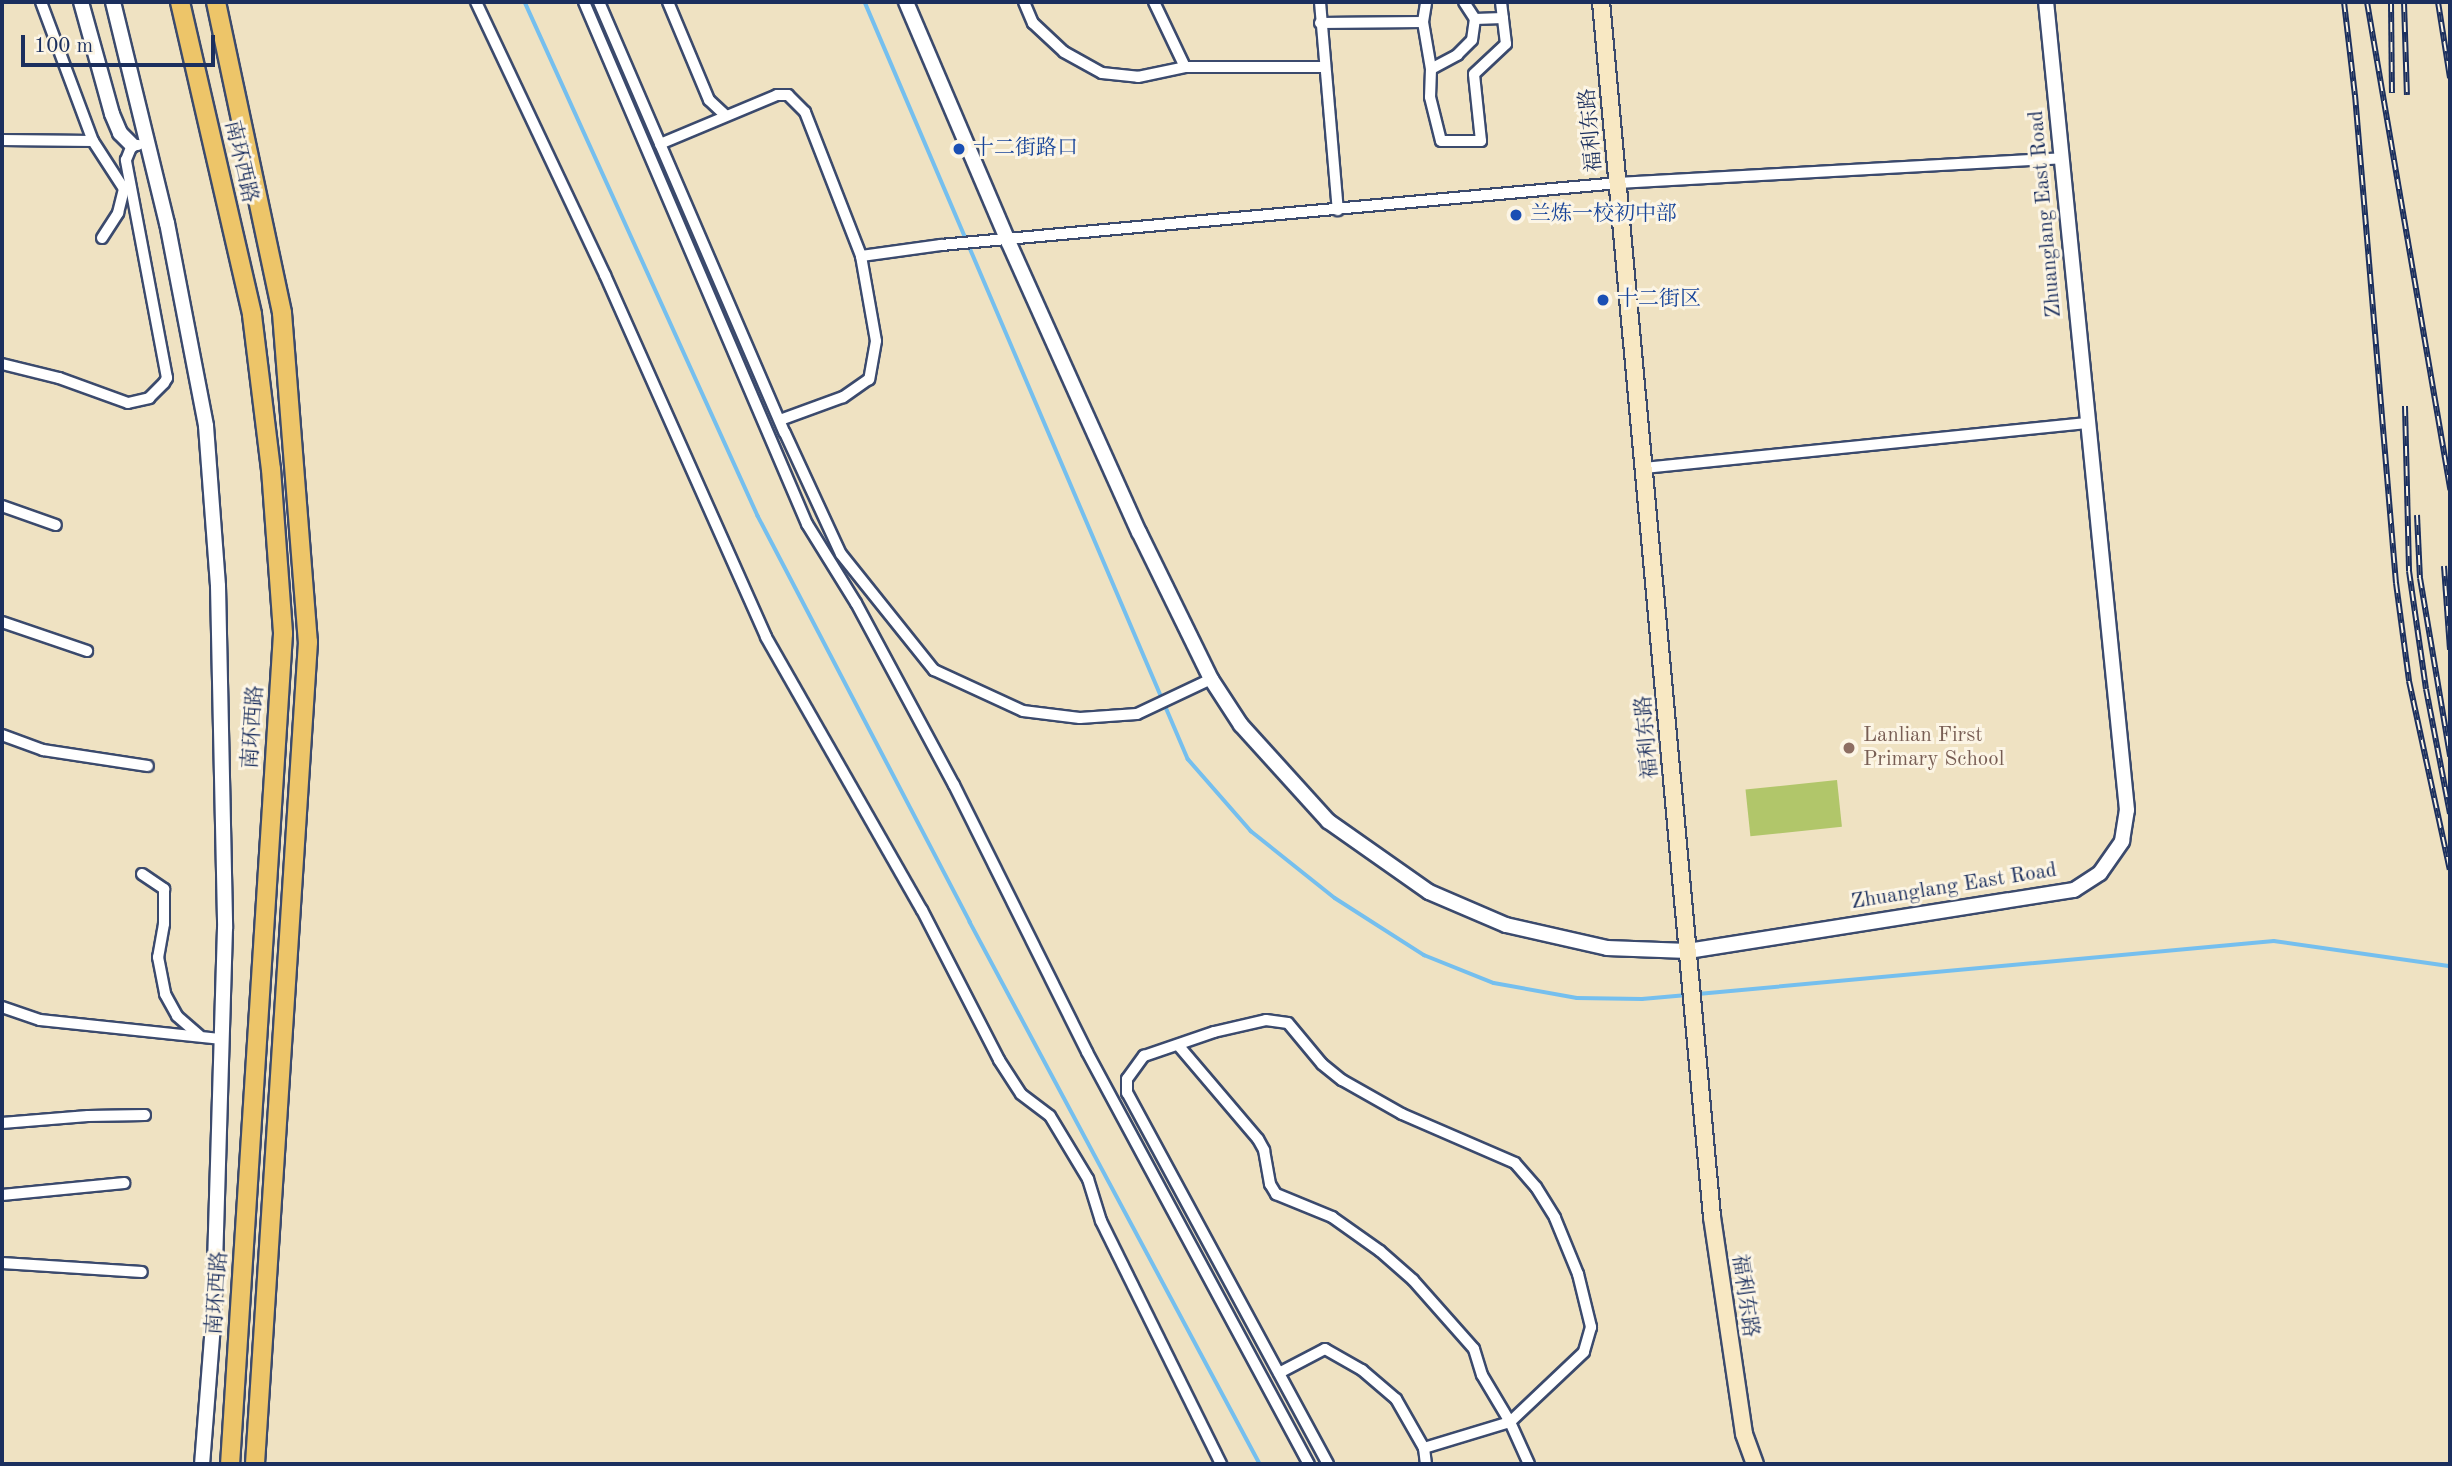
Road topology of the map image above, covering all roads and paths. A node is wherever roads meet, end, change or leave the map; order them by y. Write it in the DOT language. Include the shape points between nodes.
graph roads {
  1 [pos="41,2"];
  2 [pos="81,2"];
  3 [pos="113,2"];
  4 [pos="180,2"];
  5 [pos="216,2"];
  6 [pos="476,2"];
  7 [pos="584,2"];
  8 [pos="598,2"];
  9 [pos="668,2"];
  10 [pos="906,2"];
  11 [pos="1024,2"];
  12 [pos="1154,2"];
  13 [pos="1320,2"];
  14 [pos="1426,2"];
  15 [pos="1464,2"];
  16 [pos="1502,2"];
  17 [pos="1601,2"];
  18 [pos="2046,2"];
  19 [pos="1503,18"];
  20 [pos="1475,19"];
  21 [pos="1423,22"];
  22 [pos="1320,23"];
  23 [pos="1324,66"];
  24 [pos="1185,67"];
  25 [pos="1431,69"];
  26 [pos="725,114"];
  27 [pos="2,140"];
  28 [pos="93,141"];
  29 [pos="148,144"];
  30 [pos="660,144"];
  31 [pos="132,145"];
  32 [pos="2061,158"];
  33 [pos="1618,183"];
  34 [pos="127,189"];
  35 [pos="1338,210"];
  36 [pos="102,238"];
  37 [pos="1001,241"];
  38 [pos="861,256"];
  39 [pos="2,363"];
  40 [pos="780,420"];
  41 [pos="2087,423"];
  42 [pos="1644,468"];
  43 [pos="2,506"];
  44 [pos="56,525"];
  45 [pos="2,622"];
  46 [pos="87,651"];
  47 [pos="1211,679"];
  48 [pos="2,735"];
  49 [pos="148,766"];
  50 [pos="142,874"];
  51 [pos="1689,957"];
  52 [pos="2,1007"];
  53 [pos="201,1037"];
  54 [pos="222,1039"];
  55 [pos="1178,1045"];
  56 [pos="145,1115"];
  57 [pos="2,1123"];
  58 [pos="124,1183"];
  59 [pos="2,1195"];
  60 [pos="2,1264"];
  61 [pos="142,1272"];
  62 [pos="1279,1373"];
  63 [pos="1510,1422"];
  64 [pos="1424,1448"];
  65 [pos="202,1464"];
  66 [pos="230,1464"];
  67 [pos="255,1464"];
  68 [pos="1221,1464"];
  69 [pos="1309,1464"];
  70 [pos="1328,1464"];
  71 [pos="1426,1464"];
  72 [pos="1529,1464"];
  73 [pos="1755,1464"];
  1 -- 28 [label="street"];
  2 -- 31 [label="street" via="112,114 120,133"];
  3 -- 29 [label="street"];
  4 -- 66 [label="highway, 南环西路" via="252,316 271,469 283,634"];
  5 -- 67 [label="highway, 南环西路" via="282,313 308,642"];
  6 -- 68 [label="street" via="766,637 922,910 999,1060 1021,1094 1050,1116 1088,1179 1101,1221"];
  7 -- 69 [label="street" via="807,524 856,603 954,785 1087,1052"];
  8 -- 30 [label="street"];
  9 -- 26 [label="street" via="709,100"];
  10 -- 37 [label="street, Zhuanglang East Road"];
  11 -- 24 [label="street" via="1033,23 1064,52 1102,73 1138,77"];
  12 -- 24 [label="street"];
  13 -- 22 [label="street"];
  14 -- 21 [label="street"];
  15 -- 20 [label="street"];
  16 -- 19 [label="street"];
  17 -- 33 [label="main road, 福利东路"];
  18 -- 32 [label="street, Zhuanglang East Road"];
  19 -- 20 [label="street"];
  19 -- 25 [label="street" via="1506,44 1474,74 1481,141 1441,141 1430,97"];
  20 -- 25 [label="street" via="1472,40 1457,55"];
  21 -- 22 [label="street"];
  21 -- 25 [label="street"];
  22 -- 23 [label="street"];
  23 -- 24 [label="street"];
  23 -- 35 [label="street"];
  26 -- 30 [label="street"];
  26 -- 38 [label="street" via="777,95 797,101"];
  27 -- 28 [label="street"];
  28 -- 34 [label="street"];
  29 -- 31 [label="street"];
  29 -- 54 [label="street" via="206,426 218,586 225,928"];
  30 -- 40 [label="street"];
  31 -- 34 [label="street" via="126,159"];
  32 -- 33 [label="street"];
  32 -- 41 [label="street, Zhuanglang East Road"];
  33 -- 35 [label="street"];
  33 -- 42 [label="main road, 福利东路"];
  34 -- 36 [label="street"];
  34 -- 39 [label="street" via="167,378 160,389 143,401 121,402"];
  35 -- 37 [label="street"];
  37 -- 38 [label="street"];
  37 -- 47 [label="street, Zhuanglang East Road"];
  38 -- 40 [label="street" via="876,341 869,379 843,397"];
  40 -- 47 [label="street" via="841,554 934,670 1023,710 1080,718 1137,714"];
  41 -- 42 [label="street"];
  41 -- 51 [label="street, Zhuanglang East Road" via="2127,810 2122,841 2099,873 2074,890"];
  42 -- 51 [label="main road, 福利东路"];
  43 -- 44 [label="street"];
  45 -- 46 [label="street"];
  47 -- 51 [label="street, Zhuanglang East Road" via="1241,725 1328,821 1429,892 1506,925 1594,945"];
  48 -- 49 [label="street" via="43,750"];
  50 -- 53 [label="street" via="164,889 158,957 164,994 177,1016"];
  51 -- 73 [label="main road, 福利东路" via="1712,1217 1744,1434"];
  52 -- 53 [label="street" via="40,1020"];
  53 -- 54 [label="street"];
  54 -- 65 [label="street" via="213,1325"];
  55 -- 62 [label="street" via="1135,1064 1127,1079 1127,1093"];
  55 -- 63 [label="street" via="1258,1139 1276,1194 1332,1217 1413,1280 1474,1349 1489,1390"];
  55 -- 63 [label="street" via="1266,1020 1288,1023 1322,1064 1342,1080 1402,1114 1515,1163 1555,1218 1578,1274 1591,1327 1584,1352"];
  56 -- 57 [label="street"];
  58 -- 59 [label="street"];
  60 -- 61 [label="street"];
  62 -- 64 [label="street" via="1325,1349 1362,1370 1396,1399"];
  62 -- 70 [label="street"];
  63 -- 64 [label="street"];
  63 -- 72 [label="street"];
  64 -- 71 [label="street"];
}
